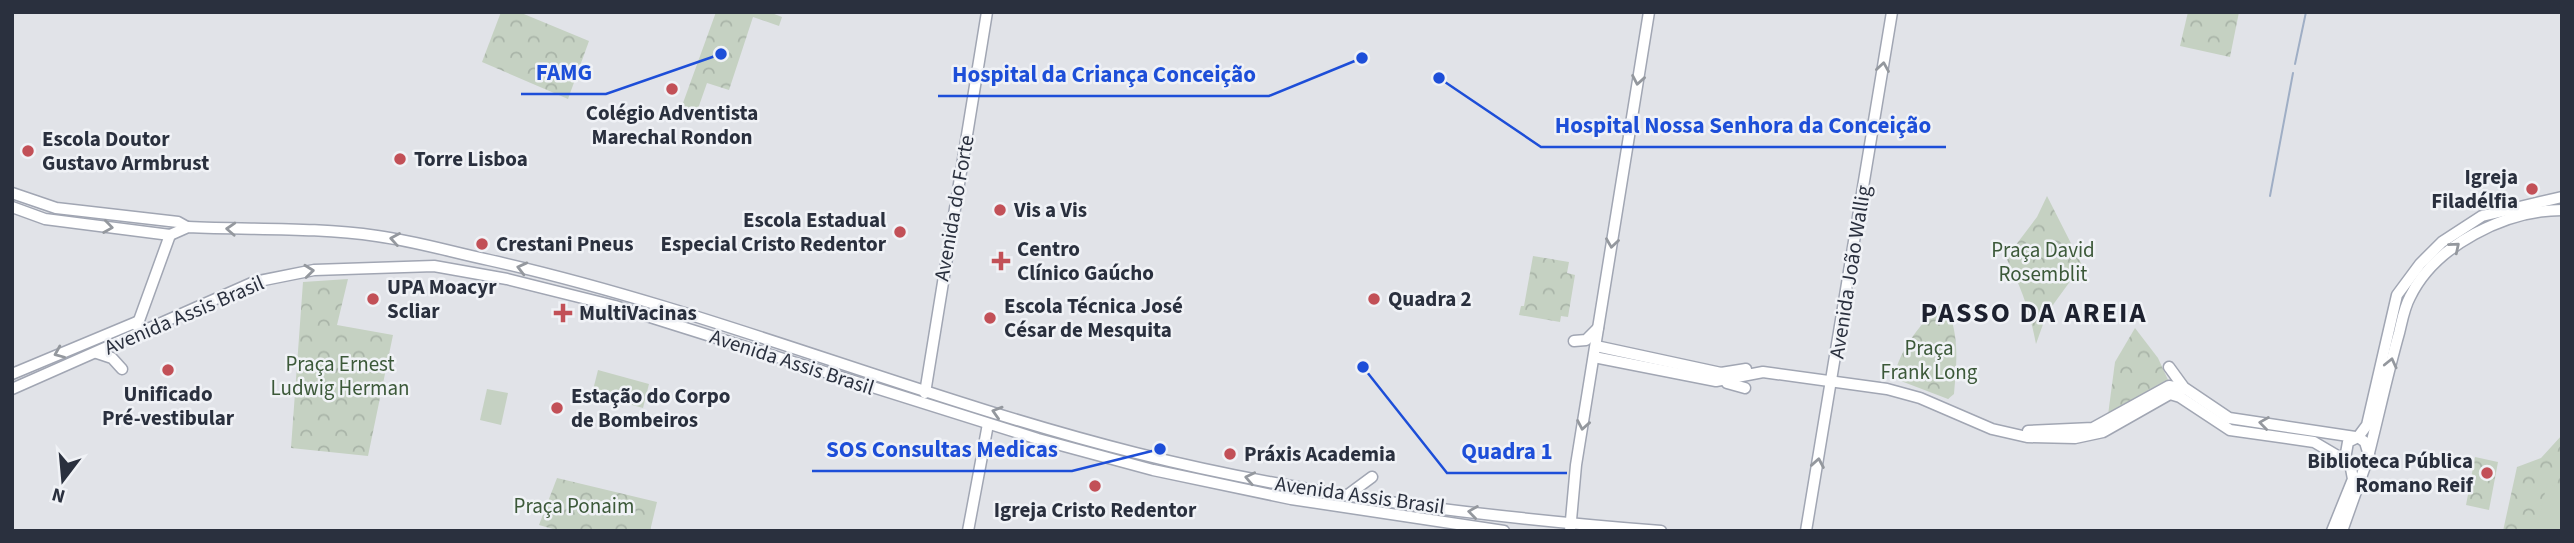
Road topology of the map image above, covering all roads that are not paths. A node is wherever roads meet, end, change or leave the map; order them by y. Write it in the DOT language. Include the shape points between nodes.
graph roads {
  1 [pos="987,12"];
  2 [pos="1649,12"];
  3 [pos="1892,12"];
  4 [pos="12,193"];
  5 [pos="2562,197"];
  6 [pos="12,207"];
  7 [pos="2562,210"];
  8 [pos="188,227"];
  9 [pos="170,235"];
  10 [pos="149,285"];
  11 [pos="2397,295"];
  12 [pos="2409,298"];
  13 [pos="139,321"];
  14 [pos="1600,324"];
  15 [pos="110,331"];
  16 [pos="132,338"];
  17 [pos="1574,341"];
  18 [pos="1596,346"];
  19 [pos="97,353"];
  20 [pos="1594,357"];
  21 [pos="2169,367"];
  22 [pos="122,369"];
  23 [pos="12,374"];
  24 [pos="1832,379"];
  25 [pos="1716,381"];
  26 [pos="1745,388"];
  27 [pos="12,390"];
  28 [pos="925,390"];
  29 [pos="2179,391"];
  30 [pos="925,404"];
  31 [pos="988,424"];
  32 [pos="2357,437"];
  33 [pos="2368,457"];
  34 [pos="2348,461"];
  35 [pos="1372,477"];
  36 [pos="1349,494"];
  37 [pos="1570,527"];
  38 [pos="968,531"];
  39 [pos="1504,531"];
  40 [pos="1661,531"];
  41 [pos="1806,531"];
  42 [pos="2332,531"];
  43 [pos="2342,531"];
  1 -- 28 [label="main road, Avenida do Forte"];
  2 -- 14 [label="main road, one-way"];
  24 -- 3 [label="main road, Avenida João Wallig, one-way"];
  4 -- 8 [label="main road" via="56,208 178,222"];
  5 -- 11 [label="main road" via="2482,216 2442,242"];
  6 -- 9 [label="main road, one-way" via="46,219"];
  12 -- 7 [label="main road, one-way" via="2436,264 2475,232 2522,216"];
  8 -- 9 [label="main road, Avenida Assis Brasil"];
  28 -- 8 [label="main road, Avenida Assis Brasil, one-way" via="619,292 404,240 339,231"];
  9 -- 10 [label="main road"];
  10 -- 13 [label="main road"];
  10 -- 15 [label="main road" via="132,316"];
  11 -- 12 [label="main road"];
  11 -- 32 [label="main road" via="2367,425"];
  33 -- 12 [label="main road, one-way"];
  13 -- 15 [label="main road, Avenida Assis Brasil"];
  13 -- 16 [label="main road"];
  14 -- 17 [label="main road" via="1591,337"];
  14 -- 18 [label="main road"];
  15 -- 23 [label="main road, Avenida Assis Brasil, one-way"];
  16 -- 19 [label="main road, Avenida Assis Brasil"];
  16 -- 30 [label="main road, Avenida Assis Brasil, one-way" via="254,282 281,275 434,265 615,306"];
  18 -- 20 [label="main road"];
  18 -- 24 [label="main road" via="1721,373 1755,367"];
  19 -- 22 [label="main road" via="112,358"];
  19 -- 27 [label="main road, Avenida Assis Brasil"];
  20 -- 25 [label="main road"];
  20 -- 37 [label="main road, one-way"];
  21 -- 29 [label="main road"];
  24 -- 25 [label="main road" via="1763,372"];
  24 -- 29 [label="main road" via="1910,395 1992,429 2027,438 2103,432"];
  41 -- 24 [label="main road, Avenida João Wallig, one-way"];
  25 -- 26 [label="main road"];
  28 -- 30 [label="main road, Avenida do Forte"];
  36 -- 28 [label="main road, Avenida Assis Brasil, one-way" via="1278,484 1145,455"];
  32 -- 29 [label="main road, one-way" via="2229,418"];
  29 -- 34 [label="main road" via="2230,430 2302,439"];
  30 -- 31 [label="main road, Avenida Assis Brasil"];
  31 -- 38 [label="main road"];
  31 -- 39 [label="main road, Avenida Assis Brasil" via="1129,464 1279,497"];
  32 -- 33 [label="main road" via="2365,442"];
  32 -- 34 [label="main road" via="2346,446"];
  33 -- 34 [label="main road" via="2357,465"];
  33 -- 43 [label="main road"];
  34 -- 42 [label="main road" via="2353,479"];
  35 -- 36 [label="main road"];
  37 -- 36 [label="main road, Avenida Assis Brasil, one-way"];
  37 -- 40 [label="main road, Avenida Assis Brasil"];
}
